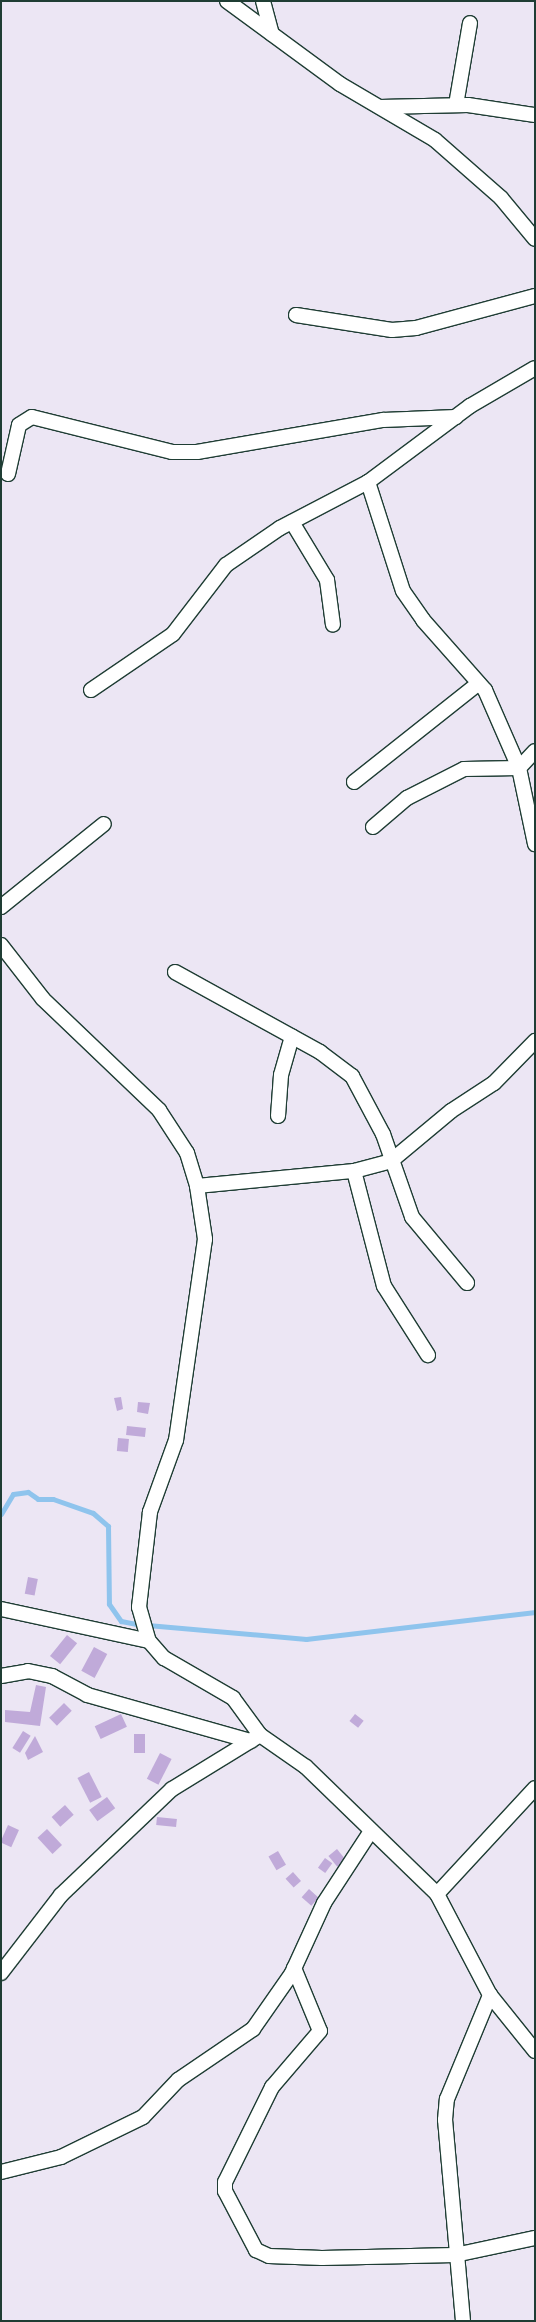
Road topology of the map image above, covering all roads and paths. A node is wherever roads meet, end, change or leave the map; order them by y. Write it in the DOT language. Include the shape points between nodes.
graph roads {
  1 [pos="227,1"];
  2 [pos="264,1"];
  3 [pos="470,23"];
  4 [pos="272,34"];
  5 [pos="456,105"];
  6 [pos="380,107"];
  7 [pos="535,115"];
  8 [pos="535,239"];
  9 [pos="535,296"];
  10 [pos="296,315"];
  11 [pos="535,368"];
  12 [pos="456,418"];
  13 [pos="8,474"];
  14 [pos="368,482"];
  15 [pos="292,522"];
  16 [pos="333,624"];
  17 [pos="479,683"];
  18 [pos="91,690"];
  19 [pos="535,750"];
  20 [pos="519,768"];
  21 [pos="354,782"];
  22 [pos="104,824"];
  23 [pos="372,827"];
  24 [pos="535,844"];
  25 [pos="1,907"];
  26 [pos="1,944"];
  27 [pos="175,972"];
  28 [pos="292,1038"];
  29 [pos="535,1041"];
  30 [pos="278,1116"];
  31 [pos="391,1161"];
  32 [pos="354,1171"];
  33 [pos="197,1186"];
  34 [pos="467,1284"];
  35 [pos="428,1355"];
  36 [pos="1,1608"];
  37 [pos="149,1641"];
  38 [pos="1,1676"];
  39 [pos="255,1738"];
  40 [pos="535,1788"];
  41 [pos="371,1831"];
  42 [pos="437,1894"];
  43 [pos="294,1968"];
  44 [pos="1,1973"];
  45 [pos="490,1995"];
  46 [pos="535,2050"];
  47 [pos="1,2172"];
  48 [pos="535,2238"];
  49 [pos="456,2256"];
  50 [pos="463,2321"];
  1 -- 4 [label="street"];
  2 -- 4 [label="street"];
  3 -- 5 [label="street"];
  4 -- 6 [label="street"];
  5 -- 6 [label="street"];
  5 -- 7 [label="street"];
  6 -- 8 [label="street" via="460,160 501,198"];
  9 -- 10 [label="street" via="400,330 370,329"];
  11 -- 12 [label="street"];
  12 -- 13 [label="street" via="383,420 197,452 172,452 32,417 19,425"];
  12 -- 14 [label="street"];
  14 -- 15 [label="street"];
  14 -- 17 [label="street" via="403,591 423,620"];
  15 -- 16 [label="street" via="328,580"];
  15 -- 18 [label="street" via="226,565 169,637"];
  17 -- 20 [label="street"];
  17 -- 21 [label="street"];
  19 -- 20 [label="street"];
  20 -- 23 [label="street" via="464,769 407,798"];
  20 -- 24 [label="street"];
  22 -- 25 [label="street"];
  26 -- 33 [label="street" via="43,998 159,1110 187,1153"];
  27 -- 28 [label="street"];
  28 -- 30 [label="street" via="281,1075"];
  28 -- 31 [label="street" via="352,1076"];
  29 -- 31 [label="street" via="494,1083 451,1110"];
  31 -- 32 [label="street"];
  31 -- 34 [label="street" via="412,1217"];
  32 -- 33 [label="street"];
  32 -- 35 [label="street" via="372,1228 382,1281"];
  33 -- 37 [label="street" via="205,1239 176,1440 150,1512 139,1607"];
  36 -- 37 [label="street"];
  37 -- 39 [label="street" via="164,1658 233,1698"];
  38 -- 39 [label="street" via="28,1671 52,1676 87,1695"];
  39 -- 41 [label="street" via="306,1767"];
  39 -- 44 [label="street" via="172,1789 85,1869"];
  40 -- 42 [label="street"];
  41 -- 42 [label="street"];
  41 -- 43 [label="street" via="324,1903"];
  42 -- 45 [label="street"];
  43 -- 47 [label="street" via="253,2029 178,2080 143,2117 62,2157"];
  43 -- 49 [label="street" via="320,2031 272,2087 225,2182 226,2191 256,2250 269,2256 322,2258"];
  45 -- 46 [label="street"];
  45 -- 49 [label="street" via="447,2099"];
  48 -- 49 [label="street"];
  49 -- 50 [label="street"];
}
